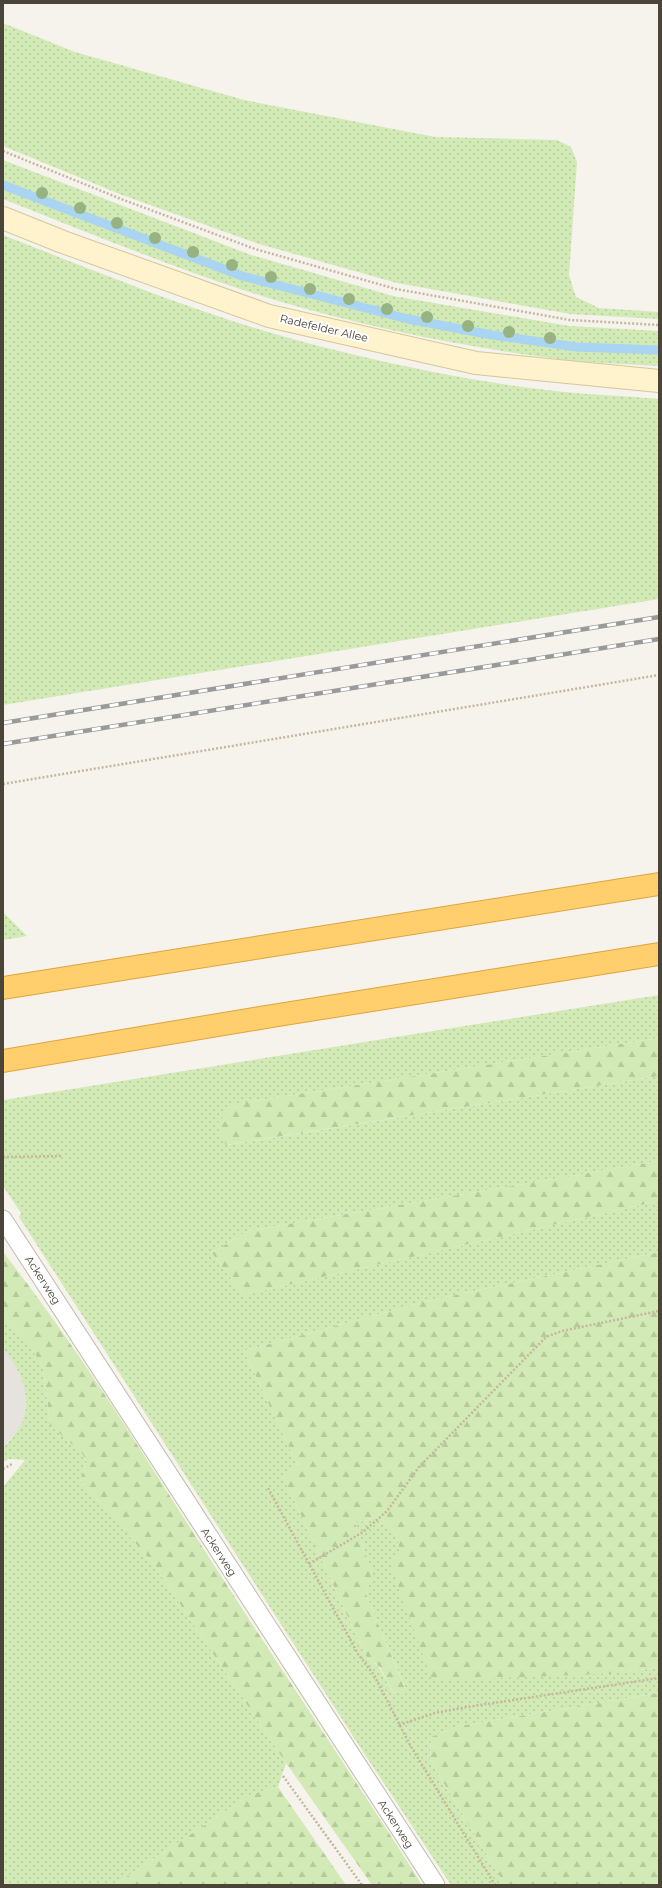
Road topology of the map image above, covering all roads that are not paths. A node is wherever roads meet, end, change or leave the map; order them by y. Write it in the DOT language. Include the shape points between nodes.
graph roads {
  1 [pos="3,218"];
  2 [pos="659,381"];
  3 [pos="659,884"];
  4 [pos="659,954"];
  5 [pos="3,988"];
  6 [pos="3,1061"];
  7 [pos="3,1219"];
  8 [pos="436,1885"];
  1 -- 2 [label="main road, Radefelder Allee" via="269,316 476,363"];
  3 -- 5 [label="highway"];
  4 -- 6 [label="highway"];
  7 -- 8 [label="lane, Ackerweg"];
}
